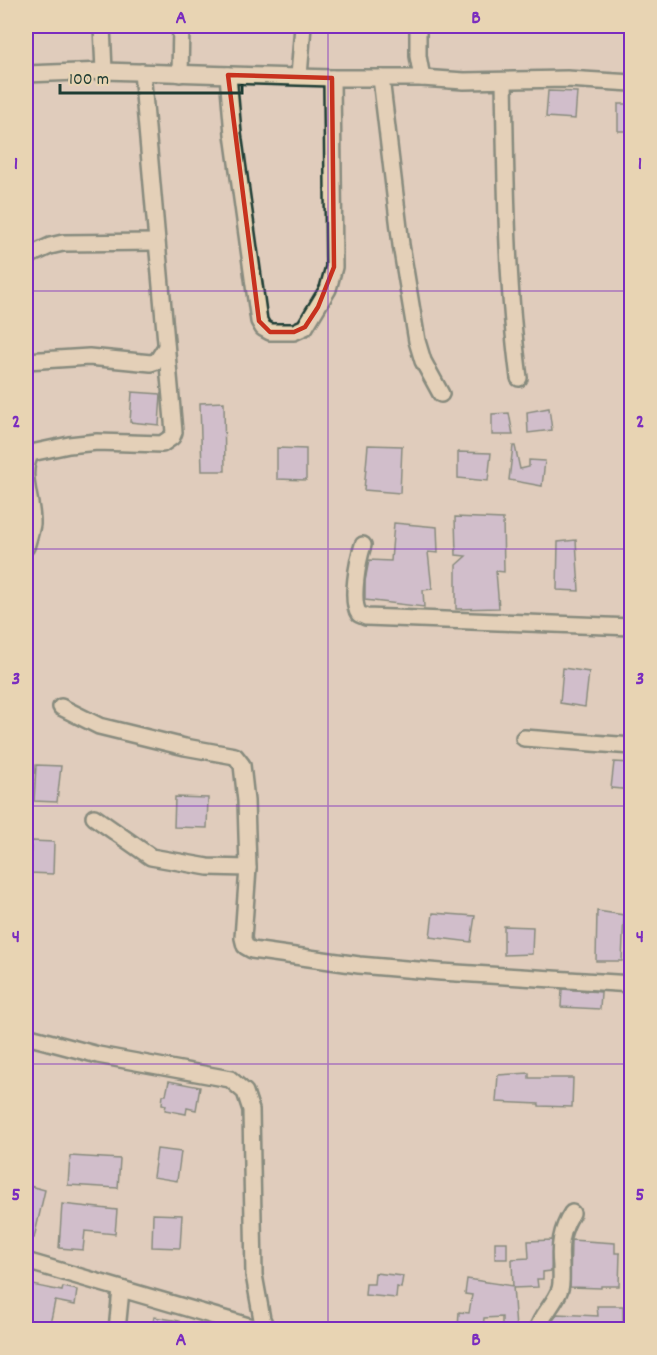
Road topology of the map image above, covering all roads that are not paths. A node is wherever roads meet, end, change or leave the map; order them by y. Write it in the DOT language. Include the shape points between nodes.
graph roads {
  1 [pos="102,26"];
  2 [pos="182,26"];
  3 [pos="303,26"];
  4 [pos="418,26"];
  5 [pos="104,71"];
  6 [pos="142,72"];
  7 [pos="26,74"];
  8 [pos="180,74"];
  9 [pos="228,75"];
  10 [pos="299,76"];
  11 [pos="332,78"];
  12 [pos="381,78"];
  13 [pos="422,78"];
  14 [pos="504,81"];
  15 [pos="632,83"];
  16 [pos="156,242"];
  17 [pos="26,258"];
  18 [pos="166,347"];
  19 [pos="26,361"];
  20 [pos="519,378"];
  21 [pos="441,394"];
  22 [pos="363,545"];
  23 [pos="26,547"];
  24 [pos="632,627"];
  25 [pos="61,707"];
  26 [pos="524,738"];
  27 [pos="632,746"];
  28 [pos="94,817"];
  29 [pos="248,868"];
  30 [pos="632,984"];
  31 [pos="26,1036"];
  32 [pos="572,1213"];
  33 [pos="26,1261"];
  34 [pos="121,1290"];
  35 [pos="117,1329"];
  36 [pos="262,1329"];
  37 [pos="267,1329"];
  38 [pos="537,1329"];
  1 -- 5 [label="street"];
  2 -- 8 [label="street"];
  3 -- 10 [label="street"];
  4 -- 13 [label="street"];
  5 -- 6 [label="street"];
  5 -- 7 [label="street"];
  6 -- 8 [label="street"];
  6 -- 16 [label="street"];
  8 -- 9 [label="street"];
  9 -- 10 [label="street"];
  9 -- 11 [label="street" via="259,321 270,332 294,332 305,327 328,290 334,267"];
  10 -- 11 [label="street"];
  11 -- 12 [label="street"];
  12 -- 13 [label="street"];
  12 -- 21 [label="street" via="400,245 417,340 423,361"];
  13 -- 14 [label="street"];
  14 -- 15 [label="street"];
  14 -- 20 [label="street" via="508,246"];
  16 -- 17 [label="street" via="63,243"];
  16 -- 18 [label="street"];
  18 -- 19 [label="street" via="157,361 151,363 89,357"];
  18 -- 23 [label="street" via="174,421 172,437 162,444 97,442 31,453 26,462 26,477 32,525"];
  22 -- 24 [label="street" via="358,560 356,603 359,614 366,617"];
  25 -- 29 [label="street" via="99,726 235,756 242,765"];
  26 -- 27 [label="street"];
  28 -- 29 [label="street" via="151,857 208,867"];
  29 -- 30 [label="street" via="243,938 245,946 252,950 359,965"];
  31 -- 37 [label="street" via="98,1055 230,1079 245,1092 251,1110 254,1275"];
  32 -- 38 [label="street" via="561,1237 559,1292"];
  33 -- 34 [label="street"];
  34 -- 35 [label="street"];
  34 -- 36 [label="street"];
}
